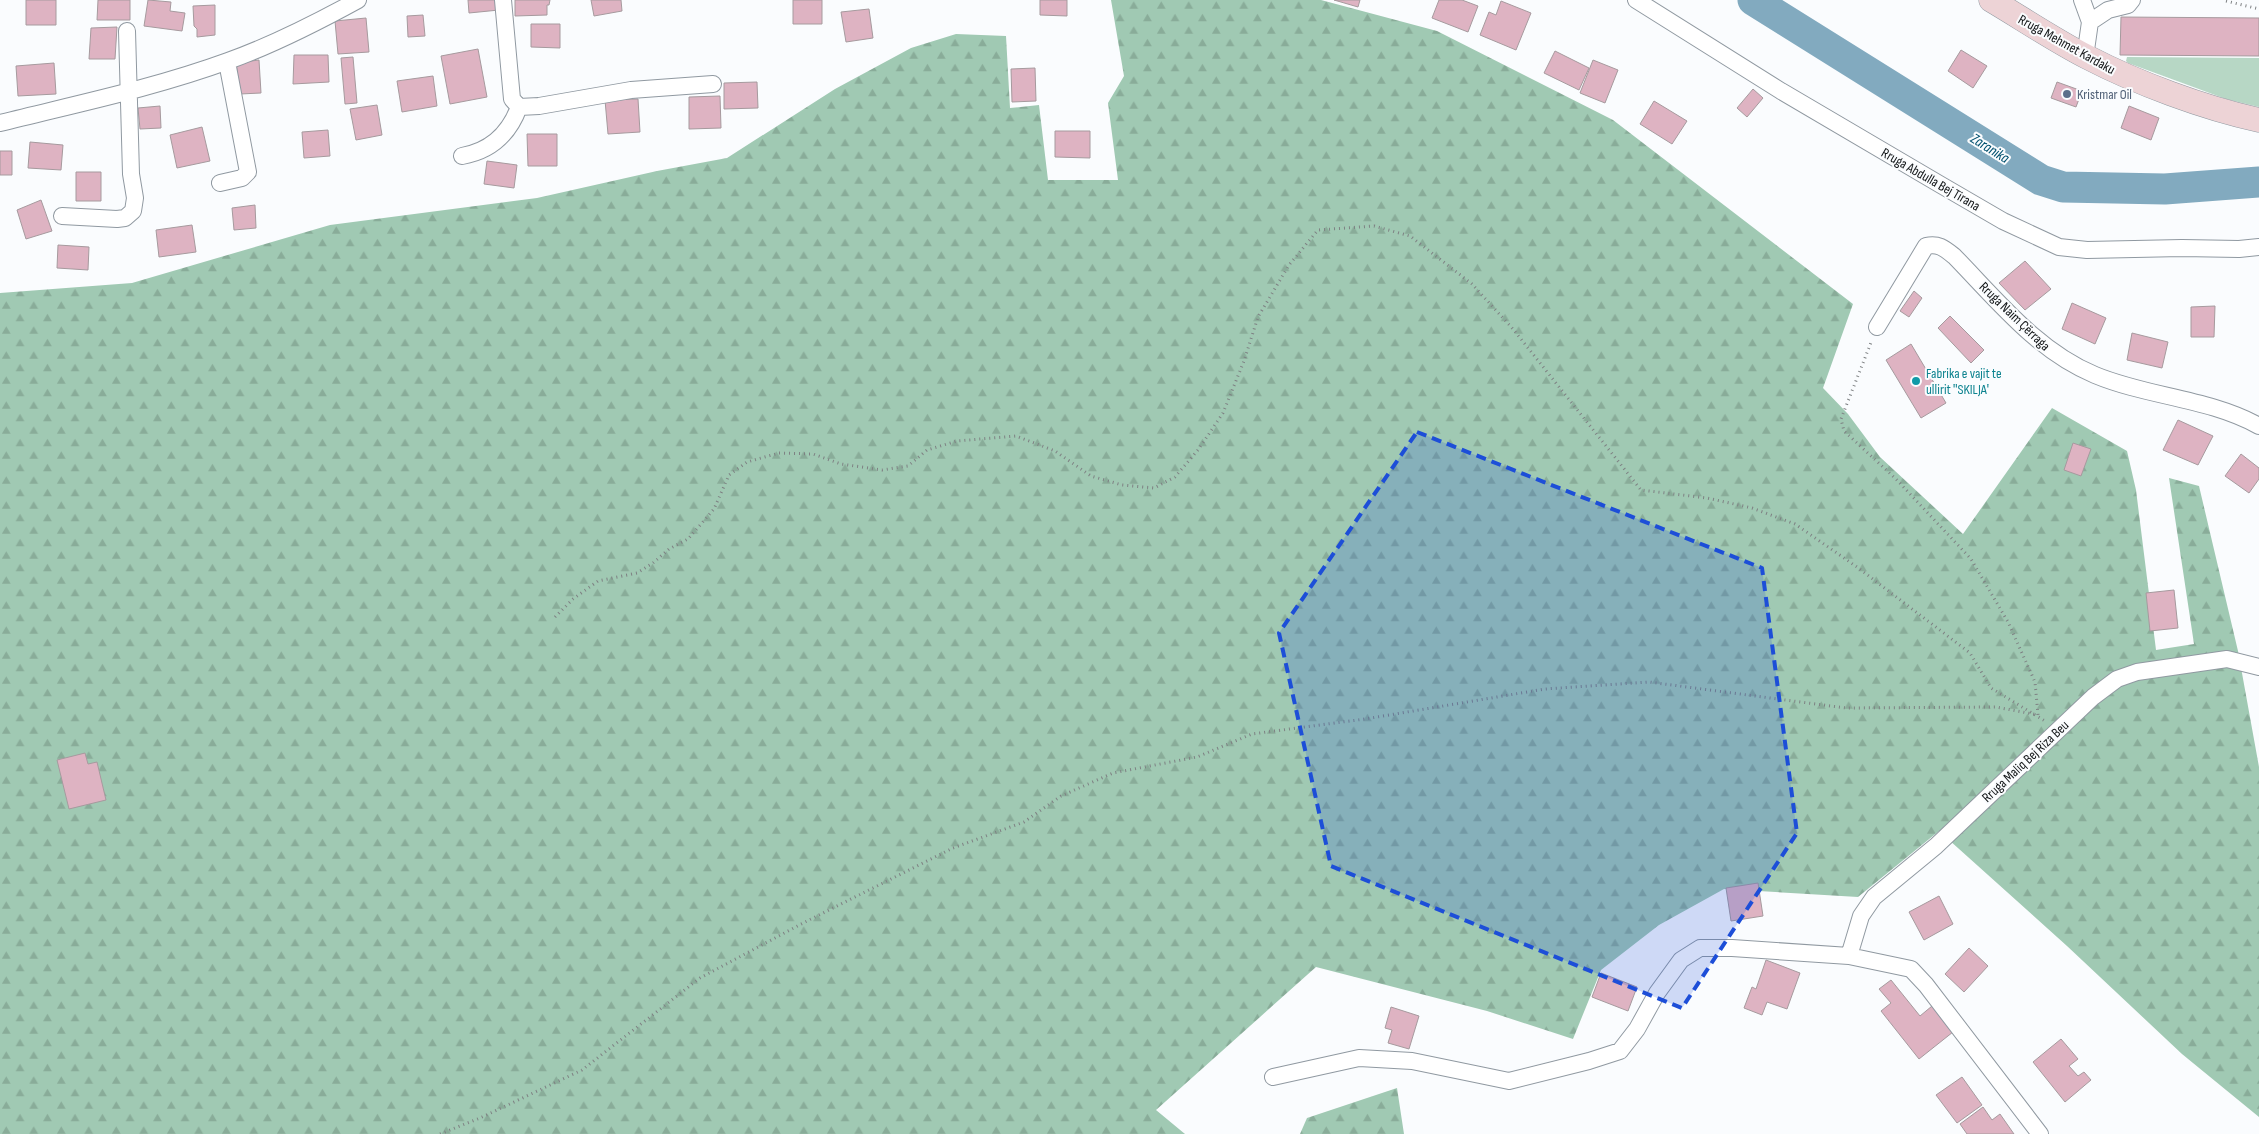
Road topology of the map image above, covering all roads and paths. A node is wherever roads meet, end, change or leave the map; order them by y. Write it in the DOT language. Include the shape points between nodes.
graph roads {
  1 [pos="358,0"];
  2 [pos="503,0"];
  3 [pos="1636,0"];
  4 [pos="1991,0"];
  5 [pos="2082,0"];
  6 [pos="2132,0"];
  7 [pos="2226,2"];
  8 [pos="2259,9"];
  9 [pos="2090,22"];
  10 [pos="127,31"];
  11 [pos="2086,57"];
  12 [pos="227,62"];
  13 [pos="713,84"];
  14 [pos="128,91"];
  15 [pos="519,107"];
  16 [pos="2259,120"];
  17 [pos="0,123"];
  18 [pos="462,156"];
  19 [pos="220,183"];
  20 [pos="62,216"];
  21 [pos="2259,247"];
  22 [pos="1877,326"];
  23 [pos="2259,426"];
  24 [pos="555,618"];
  25 [pos="2259,667"];
  26 [pos="2038,715"];
  27 [pos="2056,732"];
  28 [pos="1849,956"];
  29 [pos="1273,1077"];
  30 [pos="440,1134"];
  31 [pos="2040,1134"];
  1 -- 12 [label="street" via="271,44"];
  2 -- 15 [label="street" via="512,99"];
  3 -- 21 [label="street, Rruga Abdulla Bej Tirana" via="1781,91 1941,185 2003,221 2060,247 2087,250"];
  4 -- 11 [label="main road, Rruga Mehmet Kardaku"];
  5 -- 9 [label="street"];
  6 -- 9 [label="street" via="2128,5 2108,10"];
  7 -- 8 [label="path"];
  9 -- 11 [label="street"];
  10 -- 14 [label="street"];
  11 -- 16 [label="main road, Rruga Mehmet Kardaku" via="2168,92 2221,111"];
  12 -- 14 [label="street"];
  12 -- 19 [label="street" via="248,172 242,178"];
  13 -- 15 [label="street" via="631,90"];
  14 -- 17 [label="street"];
  14 -- 20 [label="street" via="135,198 133,211 117,220"];
  15 -- 18 [label="street" via="513,123 491,146"];
  22 -- 23 [label="street, Rruga Naim Çërraga" via="1926,246 1934,244 1954,256 2046,348 2074,365 2107,379 2190,400"];
  22 -- 26 [label="path" via="1840,419 1844,431 1896,479 1970,559 2008,622 2035,682"];
  24 -- 26 [label="path" via="598,581 637,573 669,548 688,539 714,509 729,475 747,462 779,453 813,454 841,464 882,470 908,466 927,450 957,441 1016,436 1055,451 1092,476 1122,485 1154,488 1175,477 1223,413 1258,317 1289,265 1318,230 1374,226 1410,236 1472,284 1513,329 1641,490 1707,498 1752,508 1795,524 1970,653 1991,688"];
  25 -- 27 [label="street, Rruga Maliq Bej Riza Beu" via="2227,659 2137,672 2093,697"];
  26 -- 27 [label="path"];
  26 -- 30 [label="path" via="1996,707 1846,708 1649,682 1546,689 1252,734 1197,756 1113,773 1061,796 1024,822 944,852 700,978 582,1070"];
  27 -- 28 [label="street, Rruga Maliq Bej Riza Beu" via="1936,846 1874,896 1861,916"];
  28 -- 29 [label="street" via="1700,948 1681,960 1620,1051 1508,1081 1412,1061 1359,1058"];
  28 -- 31 [label="street" via="1910,970 1926,985"];
}
